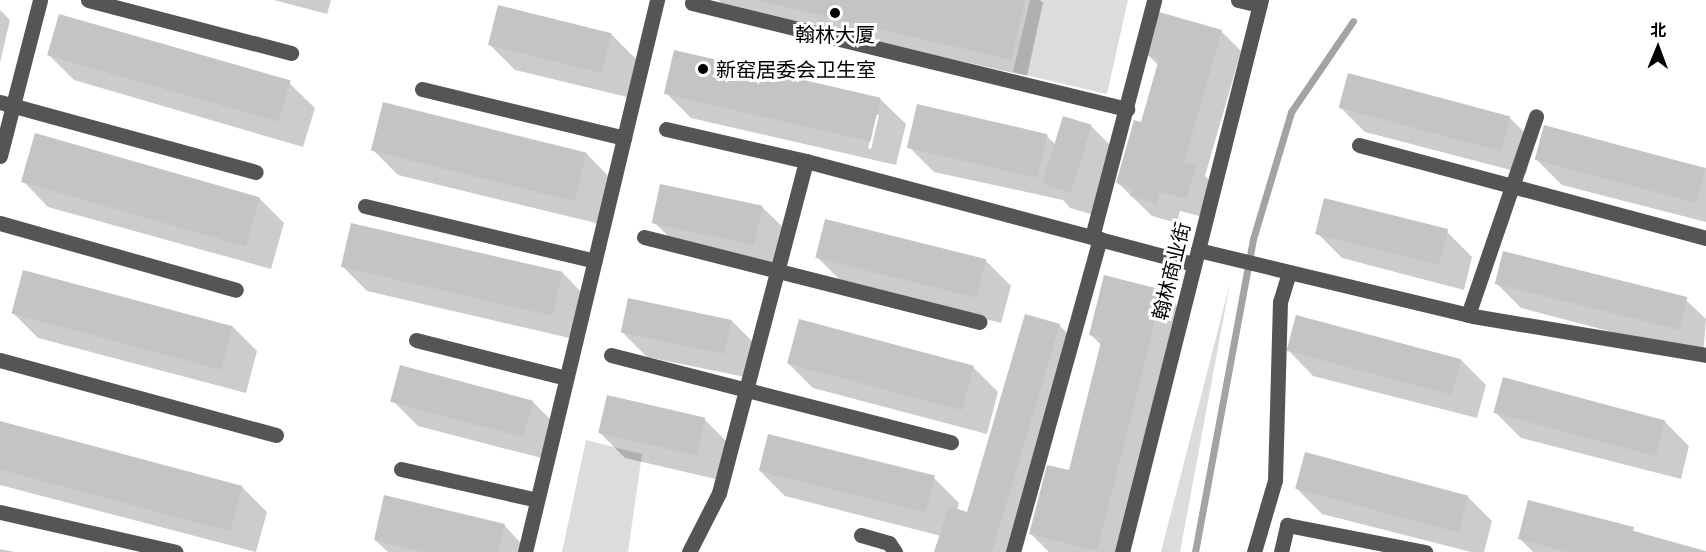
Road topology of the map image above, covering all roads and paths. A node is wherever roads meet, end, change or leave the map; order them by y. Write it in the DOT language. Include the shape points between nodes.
graph roads {
  1 [pos="40,0"];
  2 [pos="88,0"];
  3 [pos="657,0"];
  4 [pos="1154,0"];
  5 [pos="1238,0"];
  6 [pos="692,3"];
  7 [pos="1260,3"];
  8 [pos="291,53"];
  9 [pos="422,89"];
  10 [pos="7,103"];
  11 [pos="1127,109"];
  12 [pos="1536,116"];
  13 [pos="666,129"];
  14 [pos="624,138"];
  15 [pos="1359,145"];
  16 [pos="0,156"];
  17 [pos="806,161"];
  18 [pos="256,172"];
  19 [pos="1511,186"];
  20 [pos="365,206"];
  21 [pos="0,223"];
  22 [pos="644,237"];
  23 [pos="1096,238"];
  24 [pos="1706,238"];
  25 [pos="1196,257"];
  26 [pos="595,261"];
  27 [pos="777,271"];
  28 [pos="1288,272"];
  29 [pos="236,290"];
  30 [pos="1468,315"];
  31 [pos="979,322"];
  32 [pos="416,340"];
  33 [pos="611,355"];
  34 [pos="1706,356"];
  35 [pos="0,360"];
  36 [pos="567,378"];
  37 [pos="746,389"];
  38 [pos="276,435"];
  39 [pos="951,442"];
  40 [pos="401,469"];
  41 [pos="537,500"];
  42 [pos="0,512"];
  43 [pos="1264,520"];
  44 [pos="1287,525"];
  45 [pos="861,535"];
  46 [pos="1386,548"];
  47 [pos="176,552"];
  48 [pos="525,552"];
  49 [pos="689,552"];
  50 [pos="895,552"];
  51 [pos="1013,552"];
  52 [pos="1122,552"];
  53 [pos="1254,552"];
  54 [pos="1281,552"];
  55 [pos="1425,552"];
  1 -- 10 [label="street"];
  2 -- 8 [label="street"];
  3 -- 14 [label="street"];
  4 -- 11 [label="street"];
  5 -- 7 [label="street"];
  6 -- 11 [label="street"];
  7 -- 25 [label="street, 翰林商业街"];
  9 -- 14 [label="street"];
  10 -- 16 [label="street"];
  10 -- 18 [label="street"];
  11 -- 23 [label="street"];
  12 -- 19 [label="street"];
  13 -- 17 [label="street"];
  14 -- 26 [label="street"];
  15 -- 19 [label="street"];
  17 -- 23 [label="street"];
  17 -- 27 [label="street"];
  19 -- 24 [label="street"];
  19 -- 30 [label="street"];
  20 -- 26 [label="street"];
  21 -- 29 [label="street"];
  22 -- 27 [label="street"];
  23 -- 25 [label="street"];
  23 -- 51 [label="street"];
  25 -- 28 [label="street" via="1238,260"];
  25 -- 52 [label="street, 翰林商业街"];
  26 -- 36 [label="street"];
  27 -- 31 [label="street"];
  27 -- 37 [label="street"];
  28 -- 30 [label="street"];
  28 -- 43 [label="street" via="1280,302 1275,480"];
  30 -- 34 [label="street"];
  32 -- 36 [label="street"];
  33 -- 37 [label="street"];
  35 -- 38 [label="street"];
  36 -- 41 [label="street"];
  37 -- 39 [label="street"];
  37 -- 49 [label="street" via="719,494"];
  40 -- 41 [label="street"];
  41 -- 48 [label="street"];
  42 -- 47 [label="street"];
  43 -- 44 [label="street"];
  43 -- 53 [label="street"];
  44 -- 46 [label="street"];
  44 -- 54 [label="street"];
  45 -- 50 [label="street" via="889,543"];
  46 -- 55 [label="street"];
}
